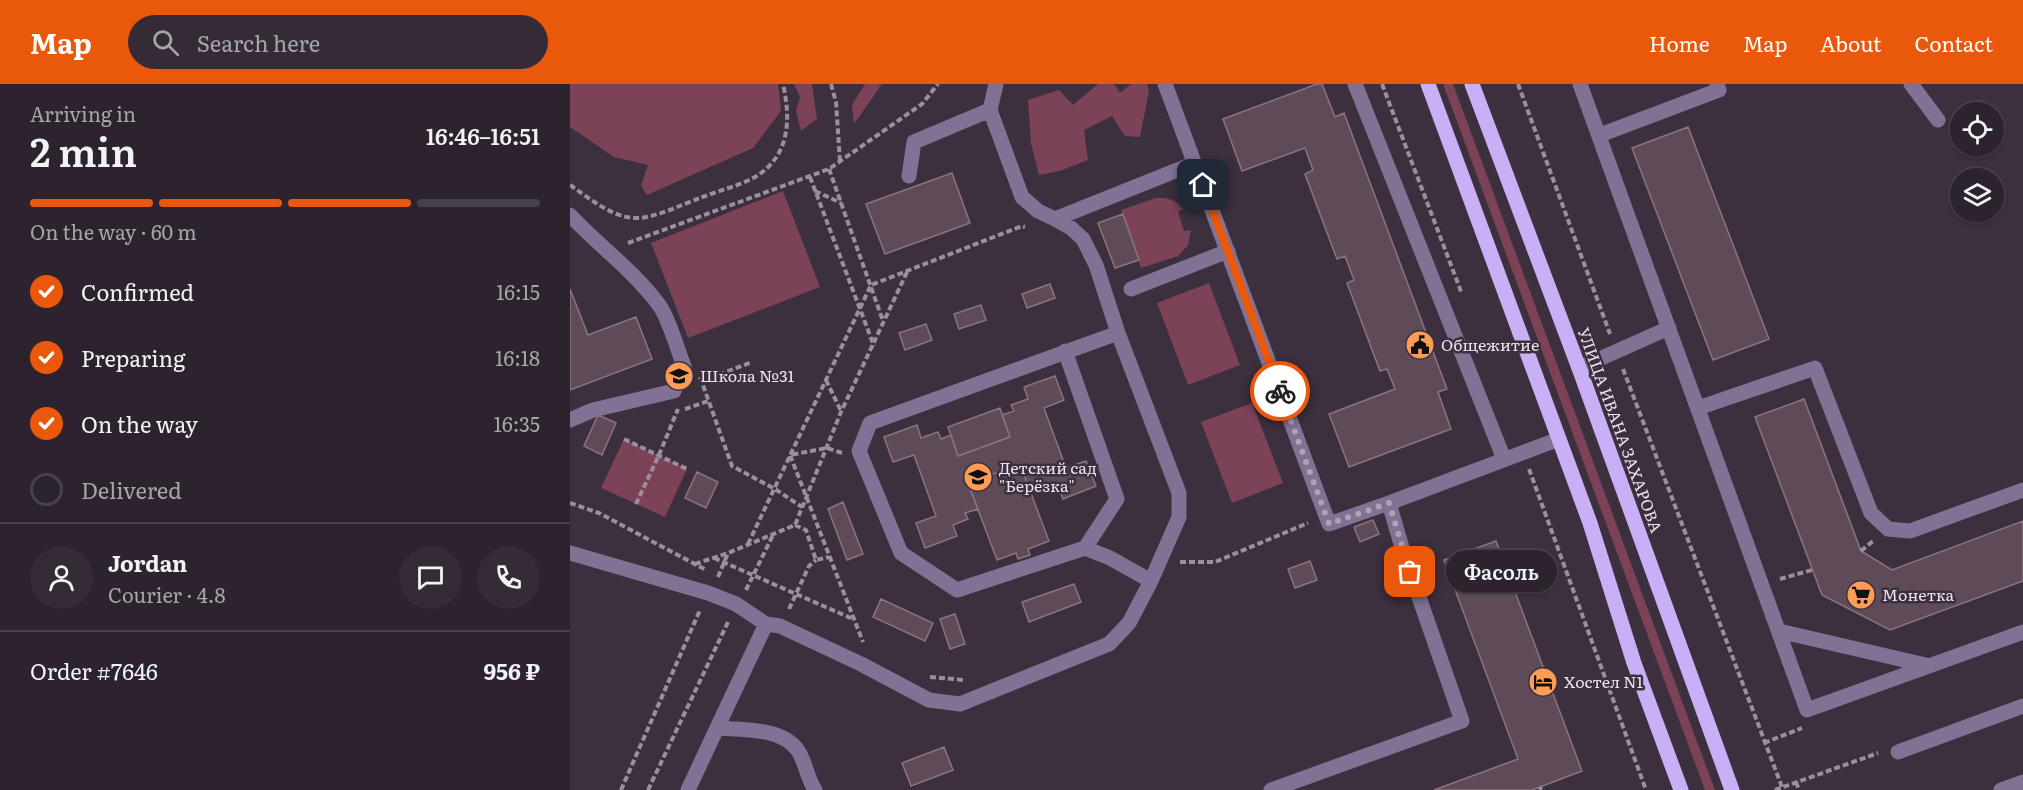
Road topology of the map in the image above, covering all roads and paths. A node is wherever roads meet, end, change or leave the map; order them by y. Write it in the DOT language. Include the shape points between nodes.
graph roads {
  1 [pos="783,84"];
  2 [pos="831,84"];
  3 [pos="938,84"];
  4 [pos="996,84"];
  5 [pos="1166,84"];
  6 [pos="1355,84"];
  7 [pos="1428,84"];
  8 [pos="1472,84"];
  9 [pos="1518,84"];
  10 [pos="1580,84"];
  11 [pos="1717,84"];
  12 [pos="1911,84"];
  13 [pos="990,110"];
  14 [pos="1938,120"];
  15 [pos="1600,135"];
  16 [pos="840,162"];
  17 [pos="1195,163"];
  18 [pos="829,170"];
  19 [pos="810,177"];
  20 [pos="909,177"];
  21 [pos="570,185"];
  22 [pos="815,190"];
  23 [pos="841,204"];
  24 [pos="570,215"];
  25 [pos="1055,219"];
  26 [pos="1032,230"];
  27 [pos="620,246"];
  28 [pos="1228,251"];
  29 [pos="908,270"];
  30 [pos="871,285"];
  31 [pos="1131,289"];
  32 [pos="859,310"];
  33 [pos="884,322"];
  34 [pos="1669,328"];
  35 [pos="1118,333"];
  36 [pos="874,346"];
  37 [pos="1065,351"];
  38 [pos="1617,352"];
  39 [pos="752,362"];
  40 [pos="1579,369"];
  41 [pos="698,370"];
  42 [pos="826,380"];
  43 [pos="702,381"];
  44 [pos="708,401"];
  45 [pos="1698,408"];
  46 [pos="841,412"];
  47 [pos="570,420"];
  48 [pos="1559,438"];
  49 [pos="624,439"];
  50 [pos="826,448"];
  51 [pos="859,451"];
  52 [pos="659,455"];
  53 [pos="790,455"];
  54 [pos="1504,459"];
  55 [pos="687,469"];
  56 [pos="775,489"];
  57 [pos="2023,490"];
  58 [pos="807,497"];
  59 [pos="570,503"];
  60 [pos="1389,503"];
  61 [pos="636,504"];
  62 [pos="802,507"];
  63 [pos="795,525"];
  64 [pos="774,534"];
  65 [pos="748,544"];
  66 [pos="1085,548"];
  67 [pos="570,553"];
  68 [pos="729,553"];
  69 [pos="830,557"];
  70 [pos="714,558"];
  71 [pos="816,560"];
  72 [pos="725,562"];
  73 [pos="694,564"];
  74 [pos="1812,570"];
  75 [pos="754,575"];
  76 [pos="718,576"];
  77 [pos="728,580"];
  78 [pos="1151,581"];
  79 [pos="1762,584"];
  80 [pos="737,585"];
  81 [pos="747,589"];
  82 [pos="708,593"];
  83 [pos="796,594"];
  84 [pos="736,604"];
  85 [pos="778,604"];
  86 [pos="789,609"];
  87 [pos="800,614"];
  88 [pos="854,619"];
  89 [pos="773,625"];
  90 [pos="1779,631"];
  91 [pos="2023,632"];
  92 [pos="853,639"];
  93 [pos="1930,666"];
  94 [pos="928,677"];
  95 [pos="969,680"];
  96 [pos="2023,706"];
  97 [pos="717,728"];
  98 [pos="1898,752"];
  99 [pos="1796,782"];
  100 [pos="2023,782"];
  101 [pos="1782,788"];
  102 [pos="621,790"];
  103 [pos="648,790"];
  104 [pos="688,790"];
  105 [pos="815,790"];
  106 [pos="1270,790"];
  107 [pos="1681,790"];
  108 [pos="1732,790"];
  109 [pos="1775,790"];
  110 [pos="1799,790"];
  111 [pos="2001,790"];
  1 -- 21 [label="path" via="786,130 778,158 755,177 640,218 615,214"];
  2 -- 16 [label="path"];
  3 -- 16 [label="path" via="922,104"];
  4 -- 13 [label="street"];
  5 -- 17 [label="street"];
  6 -- 54 [label="street"];
  7 -- 48 [label="main road"];
  8 -- 40 [label="main road, УЛИЦА ИВАНА ЗАХАРОВА"];
  9 -- 38 [label="path"];
  10 -- 15 [label="street"];
  11 -- 15 [label="street" via="1719,90"];
  12 -- 14 [label="street"];
  13 -- 20 [label="street" via="914,142"];
  13 -- 25 [label="street" via="1022,197"];
  15 -- 34 [label="street"];
  16 -- 18 [label="path"];
  17 -- 25 [label="street"];
  17 -- 28 [label="street"];
  18 -- 19 [label="path"];
  18 -- 23 [label="path"];
  19 -- 22 [label="path"];
  19 -- 27 [label="path"];
  22 -- 23 [label="path"];
  22 -- 32 [label="path"];
  23 -- 30 [label="path"];
  24 -- 47 [label="street" via="661,306 684,366 674,391 593,410"];
  25 -- 35 [label="street" via="1083,239"];
  26 -- 29 [label="path" via="1022,225"];
  28 -- 31 [label="street"];
  28 -- 60 [label="street" via="1329,524"];
  29 -- 30 [label="path"];
  29 -- 33 [label="path"];
  30 -- 32 [label="path"];
  30 -- 33 [label="path"];
  32 -- 36 [label="path"];
  32 -- 42 [label="path"];
  33 -- 36 [label="path"];
  34 -- 38 [label="street"];
  34 -- 45 [label="street"];
  35 -- 37 [label="street"];
  35 -- 78 [label="street" via="1179,493 1179,517"];
  36 -- 46 [label="path"];
  37 -- 51 [label="street" via="870,423"];
  37 -- 66 [label="street" via="1117,499"];
  38 -- 40 [label="street"];
  38 -- 101 [label="path"];
  39 -- 43 [label="path"];
  40 -- 108 [label="main road, УЛИЦА ИВАНА ЗАХАРОВА"];
  41 -- 43 [label="path"];
  42 -- 46 [label="path"];
  42 -- 53 [label="path"];
  43 -- 44 [label="path"];
  44 -- 52 [label="path" via="678,411"];
  44 -- 56 [label="path" via="732,466"];
  45 -- 57 [label="street" via="1815,368 1871,513 1888,529 1910,531"];
  45 -- 79 [label="street"];
  46 -- 50 [label="path"];
  48 -- 54 [label="street"];
  48 -- 107 [label="main road"];
  49 -- 52 [label="path"];
  50 -- 51 [label="path" via="848,455"];
  50 -- 53 [label="path"];
  50 -- 58 [label="path"];
  51 -- 66 [label="street" via="901,553 957,590"];
  52 -- 55 [label="path"];
  52 -- 61 [label="path"];
  53 -- 56 [label="path"];
  53 -- 58 [label="path"];
  54 -- 60 [label="street"];
  56 -- 62 [label="path"];
  56 -- 65 [label="path"];
  58 -- 62 [label="path"];
  58 -- 69 [label="path"];
  59 -- 73 [label="path" via="599,513"];
  60 -- 106 [label="street" via="1462,721"];
  62 -- 63 [label="path"];
  63 -- 64 [label="path"];
  63 -- 71 [label="path" via="806,530"];
  64 -- 65 [label="path"];
  64 -- 75 [label="path"];
  65 -- 68 [label="path"];
  66 -- 78 [label="street"];
  67 -- 82 [label="street"];
  68 -- 70 [label="path"];
  68 -- 72 [label="path"];
  69 -- 71 [label="path"];
  69 -- 88 [label="path"];
  70 -- 72 [label="path"];
  70 -- 73 [label="path"];
  71 -- 83 [label="path"];
  72 -- 75 [label="path"];
  72 -- 76 [label="path"];
  73 -- 76 [label="path"];
  74 -- 79 [label="path"];
  75 -- 81 [label="path"];
  75 -- 83 [label="path"];
  76 -- 77 [label="path"];
  76 -- 82 [label="path"];
  78 -- 89 [label="street" via="1129,623 1108,644 960,704 929,700"];
  79 -- 90 [label="street"];
  80 -- 81 [label="path"];
  81 -- 84 [label="path"];
  82 -- 84 [label="street"];
  82 -- 102 [label="path"];
  83 -- 86 [label="path"];
  83 -- 88 [label="path"];
  84 -- 89 [label="street"];
  84 -- 103 [label="path"];
  85 -- 86 [label="path"];
  86 -- 87 [label="path"];
  86 -- 89 [label="path"];
  88 -- 92 [label="path" via="863,645"];
  89 -- 97 [label="street"];
  90 -- 93 [label="street"];
  90 -- 93 [label="street" via="1807,710"];
  91 -- 93 [label="street"];
  94 -- 95 [label="path"];
  96 -- 98 [label="street"];
  97 -- 104 [label="street"];
  97 -- 105 [label="street" via="761,731 787,739 800,753"];
  98 -- 99 [label="path" via="1882,751"];
  99 -- 101 [label="path"];
  99 -- 110 [label="path"];
  100 -- 111 [label="street"];
  101 -- 109 [label="path"];
}
